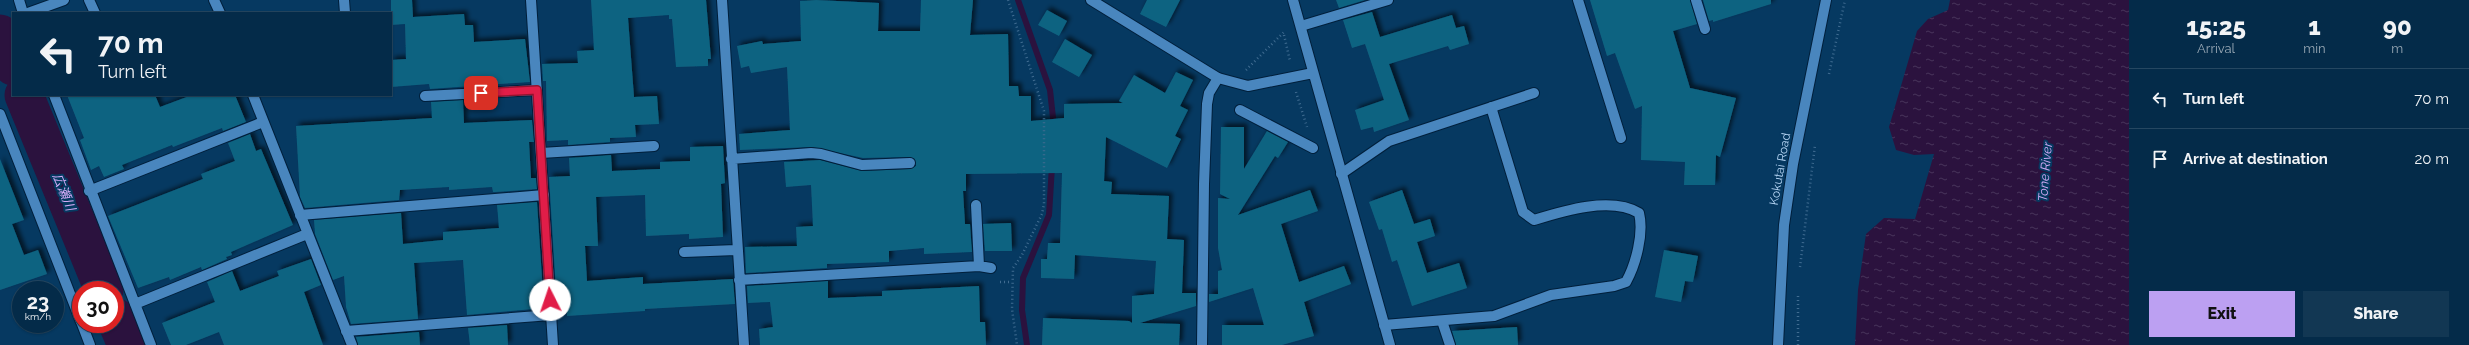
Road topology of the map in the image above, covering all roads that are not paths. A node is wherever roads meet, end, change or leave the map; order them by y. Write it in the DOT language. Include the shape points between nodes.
graph roads {
  1 [pos="19,0"];
  2 [pos="64,0"];
  3 [pos="89,0"];
  4 [pos="214,0"];
  5 [pos="344,0"];
  6 [pos="531,0"];
  7 [pos="722,0"];
  8 [pos="1091,0"];
  9 [pos="1293,0"];
  10 [pos="1388,0"];
  11 [pos="1578,0"];
  12 [pos="1696,0"];
  13 [pos="1826,0"];
  14 [pos="23,12"];
  15 [pos="31,12"];
  16 [pos="95,12"];
  17 [pos="220,12"];
  18 [pos="345,12"];
  19 [pos="1301,26"];
  20 [pos="1705,29"];
  21 [pos="1313,73"];
  22 [pos="1218,78"];
  23 [pos="537,90"];
  24 [pos="1534,93"];
  25 [pos="54,96"];
  26 [pos="252,96"];
  27 [pos="425,96"];
  28 [pos="1491,107"];
  29 [pos="1240,110"];
  30 [pos="0,114"];
  31 [pos="263,122"];
  32 [pos="1621,138"];
  33 [pos="654,146"];
  34 [pos="1313,148"];
  35 [pos="541,153"];
  36 [pos="731,159"];
  37 [pos="910,164"];
  38 [pos="1341,174"];
  39 [pos="89,191"];
  40 [pos="544,195"];
  41 [pos="976,205"];
  42 [pos="300,215"];
  43 [pos="307,234"];
  44 [pos="736,250"];
  45 [pos="684,252"];
  46 [pos="979,266"];
  47 [pos="991,268"];
  48 [pos="739,280"];
  49 [pos="72,298"];
  50 [pos="135,304"];
  51 [pos="551,315"];
  52 [pos="1442,321"];
  53 [pos="1384,325"];
  54 [pos="346,331"];
  55 [pos="86,333"];
  56 [pos="90,345"];
  57 [pos="151,345"];
  58 [pos="352,345"];
  59 [pos="553,345"];
  60 [pos="744,345"];
  61 [pos="1202,345"];
  62 [pos="1390,345"];
  63 [pos="1450,345"];
  64 [pos="1778,345"];
  1 -- 14 [label="street"];
  2 -- 15 [label="street"];
  3 -- 16 [label="street"];
  4 -- 17 [label="street"];
  5 -- 18 [label="street"];
  6 -- 23 [label="street"];
  7 -- 36 [label="street"];
  8 -- 22 [label="street"];
  9 -- 19 [label="street"];
  10 -- 19 [label="street"];
  11 -- 32 [label="street"];
  12 -- 20 [label="street"];
  13 -- 64 [label="street, Kokutai Road" via="1789,187 1783,232"];
  19 -- 21 [label="street"];
  21 -- 22 [label="street" via="1248,86"];
  21 -- 38 [label="street"];
  22 -- 61 [label="street" via="1209,93 1207,104"];
  23 -- 27 [label="street"];
  23 -- 35 [label="street"];
  24 -- 28 [label="street"];
  25 -- 39 [label="street"];
  26 -- 31 [label="street"];
  28 -- 38 [label="street" via="1389,141"];
  28 -- 52 [label="street" via="1523,212 1534,220 1574,207 1628,206 1639,213 1642,224 1631,273 1626,282 1614,286 1551,295 1494,316"];
  29 -- 34 [label="street"];
  30 -- 49 [label="street"];
  31 -- 39 [label="street"];
  31 -- 42 [label="street"];
  33 -- 35 [label="street"];
  35 -- 40 [label="street"];
  36 -- 37 [label="street" via="811,153 862,166"];
  36 -- 44 [label="street"];
  38 -- 53 [label="street"];
  39 -- 50 [label="street"];
  40 -- 42 [label="street"];
  40 -- 51 [label="street"];
  41 -- 46 [label="street"];
  42 -- 43 [label="street"];
  43 -- 50 [label="street"];
  43 -- 54 [label="street"];
  44 -- 45 [label="street"];
  44 -- 48 [label="street"];
  46 -- 47 [label="street"];
  46 -- 48 [label="street"];
  48 -- 60 [label="street"];
  50 -- 57 [label="street"];
  51 -- 54 [label="street"];
  51 -- 59 [label="street"];
  52 -- 53 [label="street"];
  52 -- 63 [label="street"];
  53 -- 62 [label="street"];
  54 -- 58 [label="street"];
  55 -- 56 [label="street"];
}
